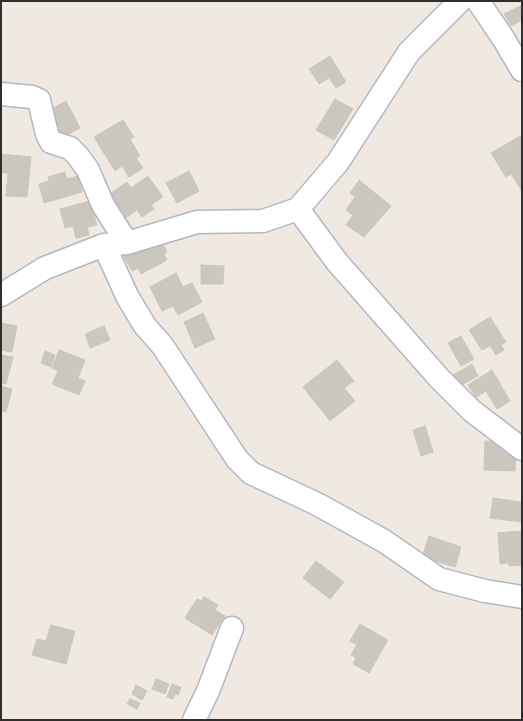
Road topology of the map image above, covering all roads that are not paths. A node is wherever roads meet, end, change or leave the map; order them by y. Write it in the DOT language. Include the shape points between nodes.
graph roads {
  1 [pos="460,1"];
  2 [pos="478,1"];
  3 [pos="522,70"];
  4 [pos="1,94"];
  5 [pos="298,209"];
  6 [pos="128,243"];
  7 [pos="104,245"];
  8 [pos="1,295"];
  9 [pos="522,449"];
  10 [pos="522,597"];
  11 [pos="232,628"];
  12 [pos="194,720"];
  1 -- 5 [label="street" via="409,52 338,162"];
  2 -- 3 [label="street"];
  4 -- 6 [label="street" via="39,100 47,134 52,142 70,148 78,156 88,170 103,205"];
  5 -- 6 [label="street" via="263,222 197,222"];
  5 -- 9 [label="street" via="337,262 439,378 472,411"];
  6 -- 7 [label="street"];
  7 -- 8 [label="street" via="45,268"];
  7 -- 10 [label="street" via="144,326 162,345 237,459 251,473 384,541 439,578"];
  11 -- 12 [label="street"];
}
